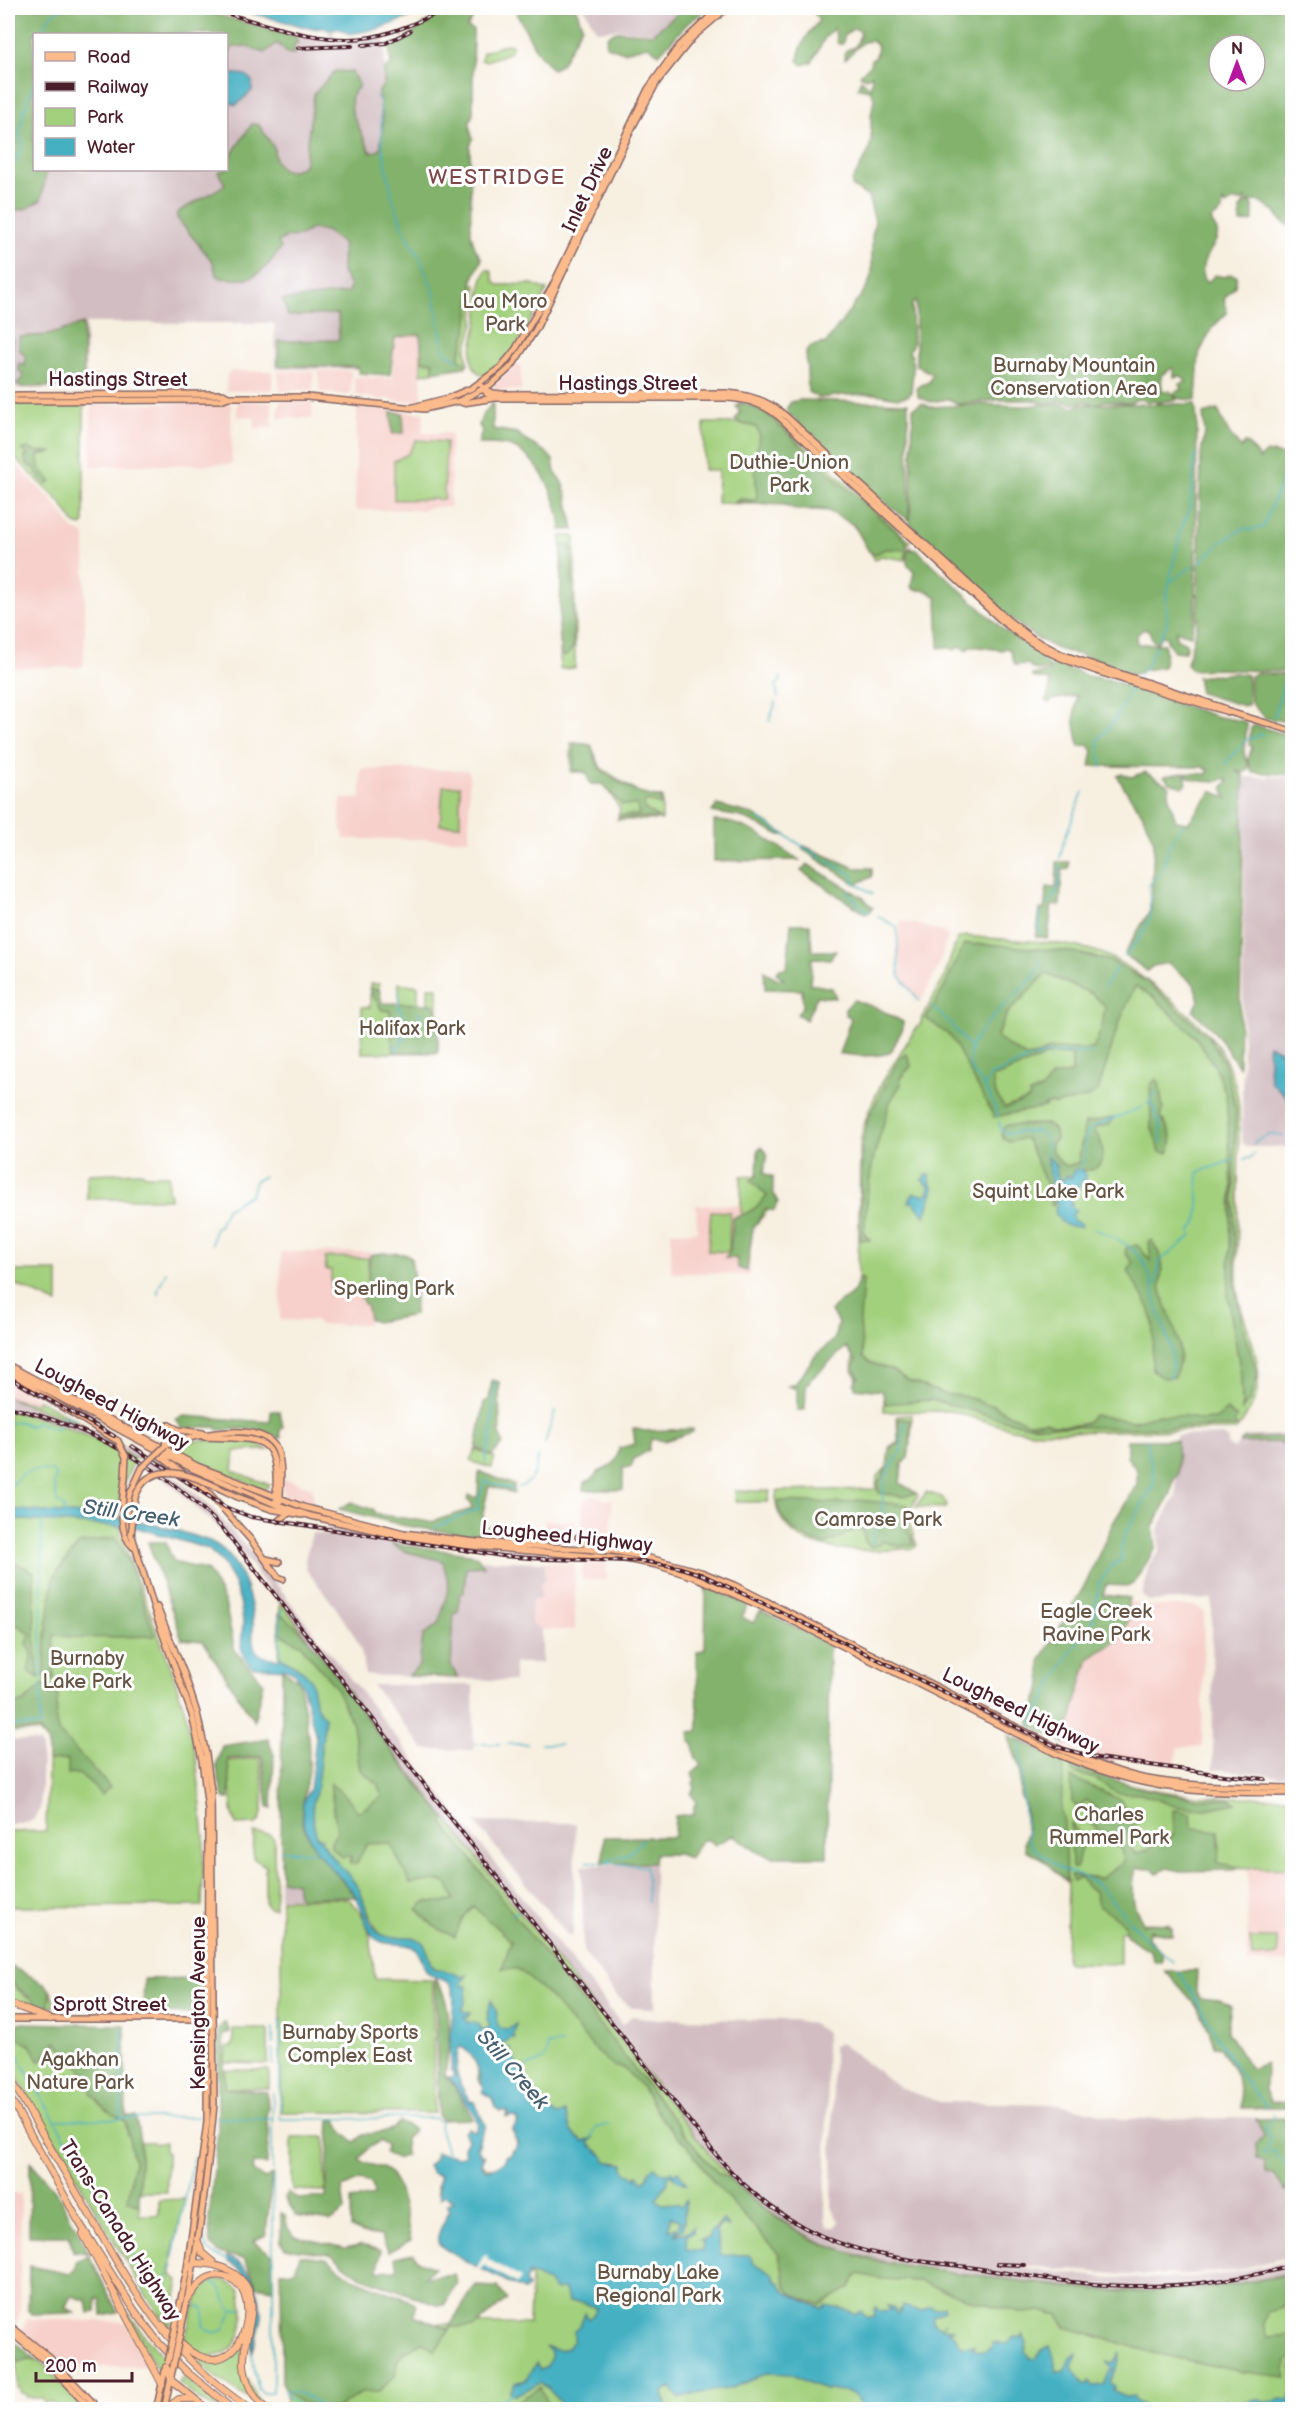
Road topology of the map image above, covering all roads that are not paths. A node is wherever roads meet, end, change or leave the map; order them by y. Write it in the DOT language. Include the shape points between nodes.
graph roads {
  1 [pos="719,8"];
  2 [pos="727,8"];
  3 [pos="482,386"];
  4 [pos="8,398"];
  5 [pos="495,398"];
  6 [pos="459,401"];
  7 [pos="413,406"];
  8 [pos="778,412"];
  9 [pos="1293,731"];
  10 [pos="8,1365"];
  11 [pos="8,1372"];
  12 [pos="204,1433"];
  13 [pos="196,1436"];
  14 [pos="144,1443"];
  15 [pos="166,1445"];
  16 [pos="272,1447"];
  17 [pos="276,1486"];
  18 [pos="264,1493"];
  19 [pos="278,1501"];
  20 [pos="290,1514"];
  21 [pos="312,1516"];
  22 [pos="279,1520"];
  23 [pos="131,1535"];
  24 [pos="578,1537"];
  25 [pos="134,1548"];
  26 [pos="592,1550"];
  27 [pos="266,1559"];
  28 [pos="277,1562"];
  29 [pos="283,1579"];
  30 [pos="1209,1780"];
  31 [pos="1263,1787"];
  32 [pos="1293,1788"];
  33 [pos="1293,1793"];
  34 [pos="8,2003"];
  35 [pos="8,2019"];
  36 [pos="50,2019"];
  37 [pos="210,2019"];
  38 [pos="8,2074"];
  39 [pos="8,2094"];
  40 [pos="210,2122"];
  41 [pos="79,2222"];
  42 [pos="197,2239"];
  43 [pos="194,2263"];
  44 [pos="216,2264"];
  45 [pos="188,2270"];
  46 [pos="187,2300"];
  47 [pos="150,2314"];
  48 [pos="8,2324"];
  49 [pos="8,2330"];
  50 [pos="169,2366"];
  51 [pos="171,2378"];
  52 [pos="162,2384"];
  53 [pos="194,2400"];
  54 [pos="92,2409"];
  55 [pos="100,2409"];
  56 [pos="156,2409"];
  57 [pos="165,2409"];
  58 [pos="209,2409"];
  59 [pos="234,2409"];
  60 [pos="252,2409"];
  61 [pos="267,2409"];
  1 -- 3 [label="main road, Inlet Drive" via="684,40 653,80 532,325 507,361"];
  2 -- 3 [label="main road, Inlet Drive" via="693,37 657,81 530,341 512,366"];
  3 -- 5 [label="main road"];
  3 -- 6 [label="main road, Hastings Street"];
  3 -- 7 [label="main road, Hastings Street"];
  3 -- 8 [label="main road, Hastings Street" via="491,393 502,394 726,393 750,396"];
  4 -- 7 [label="main road, Hastings Street" via="221,400 300,396"];
  5 -- 6 [label="main road, Hastings Street"];
  5 -- 8 [label="main road, Hastings Street" via="734,399"];
  6 -- 7 [label="main road, Hastings Street" via="424,409"];
  8 -- 9 [label="main road" via="1034,646 1079,665"];
  10 -- 18 [label="main road, Lougheed Highway" via="167,1452"];
  11 -- 14 [label="main road, Lougheed Highway"];
  11 -- 25 [label="main road, bridge" via="118,1441 126,1457 123,1520 128,1543"];
  12 -- 13 [label="main road, Kensington Avenue"];
  12 -- 15 [label="main road" via="169,1425"];
  12 -- 16 [label="main road, Kensington Avenue" via="251,1433 265,1437"];
  13 -- 15 [label="main road, Kensington Avenue"];
  13 -- 16 [label="main road, Kensington Avenue" via="259,1440"];
  14 -- 19 [label="main road, Lougheed Highway" via="193,1469"];
  14 -- 27 [label="main road" via="199,1483"];
  15 -- 23 [label="main road, Kensington Avenue, bridge" via="146,1462 134,1482 128,1508"];
  16 -- 17 [label="main road"];
  16 -- 19 [label="main road" via="279,1463"];
  17 -- 18 [label="main road"];
  17 -- 19 [label="main road"];
  18 -- 19 [label="main road, Lougheed Highway"];
  19 -- 21 [label="main road, Lougheed Highway"];
  19 -- 26 [label="main road, Lougheed Highway" via="404,1533"];
  20 -- 21 [label="main road"];
  20 -- 22 [label="main road"];
  20 -- 23 [label="main road, bridge" via="188,1475 157,1474 136,1495"];
  21 -- 33 [label="main road, Lougheed Highway" via="404,1537 625,1559 669,1568 741,1596 1083,1764 1169,1788"];
  23 -- 25 [label="main road, Kensington Avenue"];
  24 -- 26 [label="main road"];
  25 -- 37 [label="main road, Kensington Avenue" via="192,1715 206,1788"];
  26 -- 31 [label="main road, Lougheed Highway" via="671,1563 734,1585 1064,1751 1105,1767 1184,1785"];
  27 -- 28 [label="main road"];
  27 -- 29 [label="main road"];
  30 -- 31 [label="main road" via="1215,1784"];
  31 -- 32 [label="main road, Lougheed Highway"];
  34 -- 36 [label="highway"];
  35 -- 36 [label="main road, Sprott Street"];
  36 -- 37 [label="main road, Sprott Street"];
  37 -- 40 [label="main road, Kensington Avenue"];
  38 -- 47 [label="highway, Trans-Canada Highway"];
  39 -- 41 [label="highway, Trans-Canada Highway"];
  40 -- 42 [label="main road, Kensington Avenue"];
  40 -- 45 [label="main road, Kensington Avenue"];
  41 -- 52 [label="highway"];
  41 -- 59 [label="highway, Trans-Canada Highway" via="159,2343 201,2384"];
  42 -- 43 [label="main road, Kensington Avenue"];
  42 -- 44 [label="highway" via="202,2253"];
  43 -- 44 [label="highway"];
  43 -- 45 [label="highway"];
  43 -- 46 [label="main road, Kensington Avenue"];
  44 -- 61 [label="highway" via="234,2272 249,2290 252,2311 245,2372 250,2390"];
  45 -- 50 [label="main road, Kensington Avenue, bridge"];
  46 -- 47 [label="highway" via="208,2278 223,2276 239,2284 245,2295 246,2315 241,2339 231,2353 214,2359 198,2356"];
  46 -- 50 [label="main road, Kensington Avenue, bridge"];
  47 -- 60 [label="highway, Trans-Canada Highway" via="195,2366"];
  48 -- 55 [label="main road" via="50,2358"];
  49 -- 54 [label="main road" via="50,2365"];
  50 -- 51 [label="highway"];
  50 -- 52 [label="main road, Kensington Avenue"];
  51 -- 53 [label="highway"];
  51 -- 57 [label="main road"];
  52 -- 56 [label="main road, Kensington Avenue"];
  53 -- 57 [label="highway" via="179,2398"];
  53 -- 58 [label="highway"];
}
